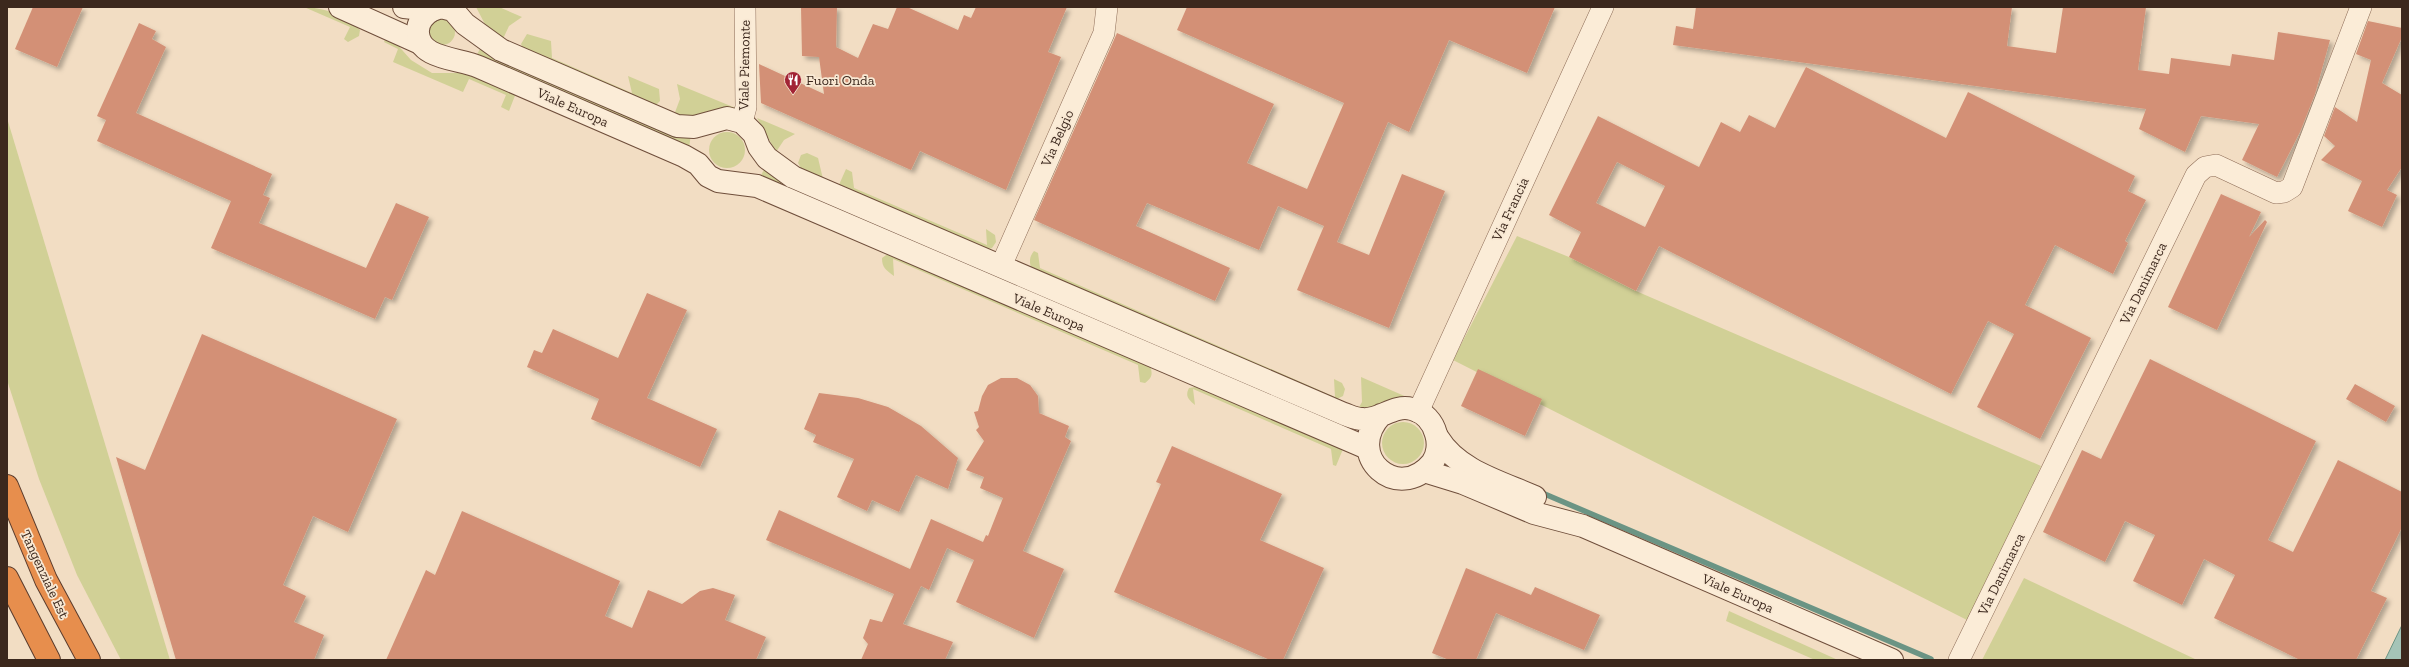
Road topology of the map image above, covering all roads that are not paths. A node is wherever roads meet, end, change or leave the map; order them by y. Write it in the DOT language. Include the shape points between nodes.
graph roads {
  1 [pos="340,7"];
  2 [pos="404,7"];
  3 [pos="745,7"];
  4 [pos="1603,7"];
  5 [pos="2361,7"];
  6 [pos="432,10"];
  7 [pos="457,14"];
  8 [pos="1107,15"];
  9 [pos="420,43"];
  10 [pos="445,56"];
  11 [pos="742,122"];
  12 [pos="711,123"];
  13 [pos="759,147"];
  14 [pos="698,164"];
  15 [pos="729,182"];
  16 [pos="1001,266"];
  17 [pos="1418,412"];
  18 [pos="1380,415"];
  19 [pos="1438,438"];
  20 [pos="1367,448"];
  21 [pos="1424,472"];
  22 [pos="7,486"];
  23 [pos="1583,526"];
  24 [pos="7,578"];
  25 [pos="49,660"];
  26 [pos="89,660"];
  27 [pos="1892,660"];
  28 [pos="1959,660"];
  1 -- 9 [label="street, Viale Europa"];
  2 -- 6 [label="street"];
  3 -- 11 [label="street, Viale Piemonte" via="746,107"];
  4 -- 17 [label="street, Via Francia"];
  5 -- 28 [label="street, Via Danimarca" via="2292,187 2276,193 2216,165 2205,167 2196,175"];
  6 -- 7 [label="street" via="441,7"];
  6 -- 9 [label="street" via="420,20"];
  7 -- 10 [label="street" via="466,32 463,44"];
  7 -- 12 [label="street, Viale Europa" via="500,50 663,122 694,127"];
  8 -- 16 [label="street, Via Belgio"];
  9 -- 10 [label="street, Viale Europa" via="432,54"];
  10 -- 14 [label="street, Viale Europa" via="526,87 672,150"];
  11 -- 12 [label="street, Viale Europa" via="727,118"];
  11 -- 13 [label="street, Viale Europa" via="754,134"];
  12 -- 14 [label="street" via="698,137 695,151"];
  13 -- 15 [label="street" via="754,166 743,177"];
  13 -- 16 [label="street, Viale Europa" via="779,168 793,177"];
  14 -- 15 [label="street, Viale Europa" via="708,176 718,181"];
  15 -- 20 [label="street, Viale Europa" via="757,186"];
  16 -- 18 [label="street, Viale Europa" via="1344,414 1362,419"];
  17 -- 18 [label="street, Viale Europa" via="1400,408"];
  17 -- 19 [label="street, Viale Europa" via="1427,417 1434,426"];
  18 -- 20 [label="street" via="1369,430"];
  19 -- 21 [label="street" via="1435,459"];
  19 -- 23 [label="street, Viale Europa" via="1445,450 1469,468 1540,500"];
  20 -- 21 [label="street" via="1371,460 1379,470 1389,476 1401,479"];
  21 -- 23 [label="street, Viale Europa" via="1463,483 1534,513"];
  22 -- 26 [label="highway, Tangenziale Est" via="46,580"];
  23 -- 27 [label="street, Viale Europa"];
  24 -- 25 [label="highway"];
}
